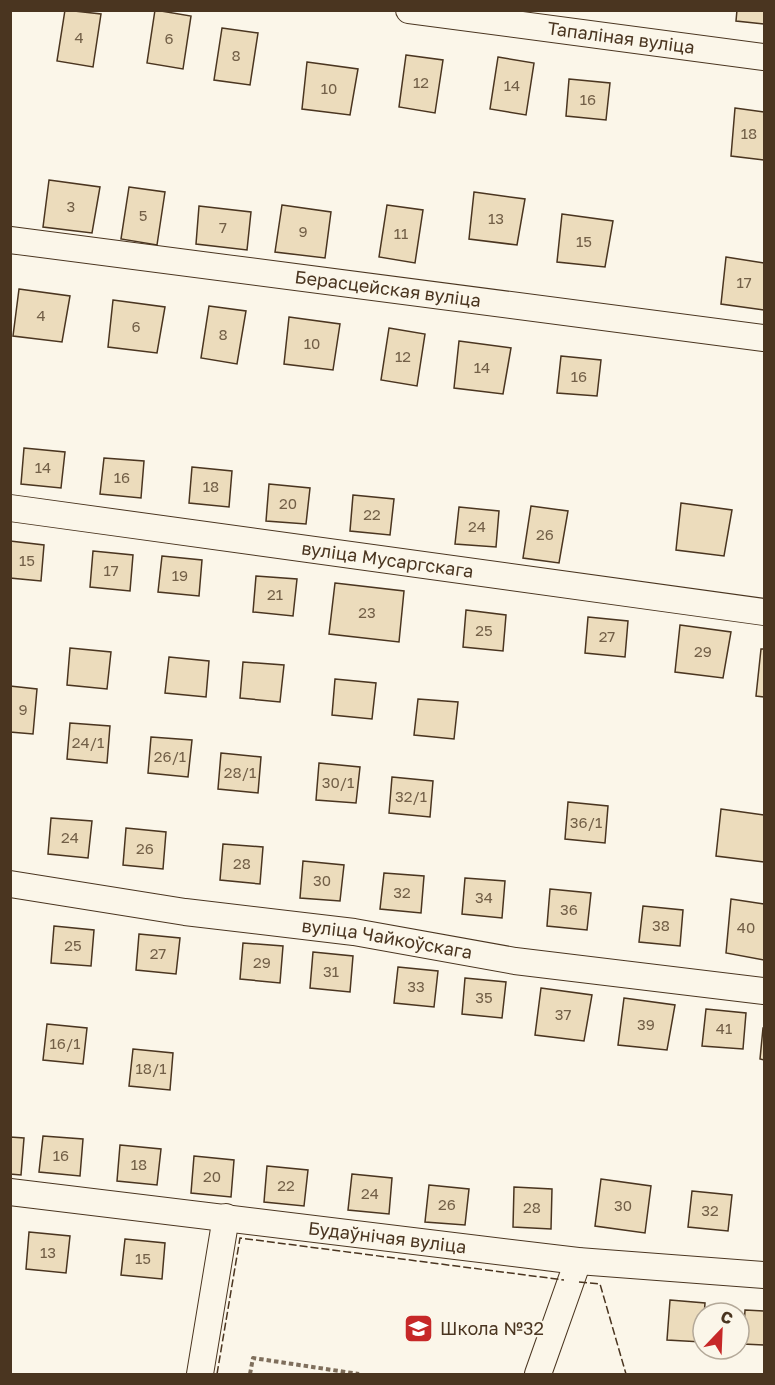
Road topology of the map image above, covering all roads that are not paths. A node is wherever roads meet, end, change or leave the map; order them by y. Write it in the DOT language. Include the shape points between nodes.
graph roads {
  1 [pos="409,10"];
  2 [pos="765,57"];
  3 [pos="10,240"];
  4 [pos="765,338"];
  5 [pos="10,508"];
  6 [pos="765,612"];
  7 [pos="10,884"];
  8 [pos="765,991"];
  9 [pos="10,1192"];
  10 [pos="226,1217"];
  11 [pos="578,1260"];
  12 [pos="765,1275"];
  13 [pos="200,1374"];
  14 [pos="538,1374"];
  1 -- 2 [label="street, Тапаліная вуліца"];
  3 -- 4 [label="street, Берасцейская вуліца"];
  5 -- 6 [label="street, вуліца Мусаргскага"];
  7 -- 8 [label="street, вуліца Чайкоўскага" via="185,912 354,932 515,961"];
  9 -- 10 [label="street, Будаўнічая вуліца"];
  10 -- 11 [label="street, Будаўнічая вуліца"];
  10 -- 13 [label="street"];
  11 -- 12 [label="street, Будаўнічая вуліца"];
  11 -- 14 [label="street"];
}
